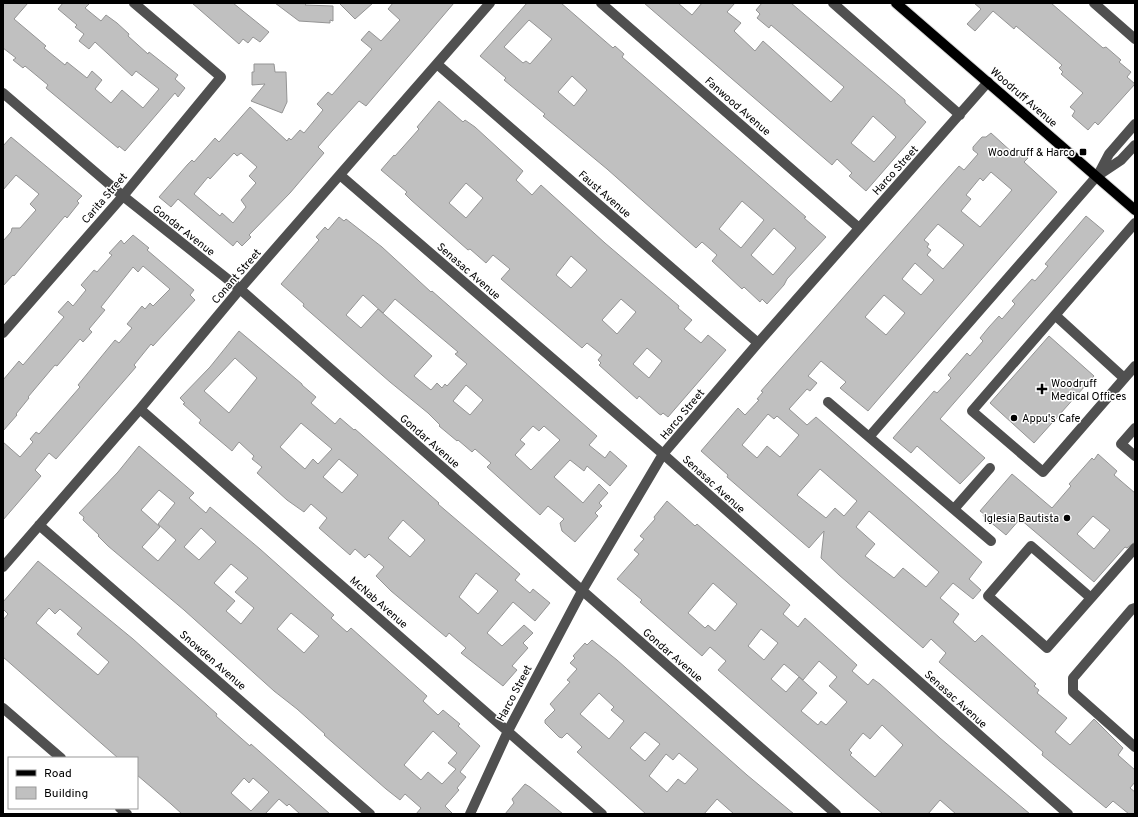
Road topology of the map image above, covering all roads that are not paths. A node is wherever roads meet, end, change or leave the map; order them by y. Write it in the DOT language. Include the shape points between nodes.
graph roads {
  1 [pos="134,3"];
  2 [pos="490,3"];
  3 [pos="601,3"];
  4 [pos="833,3"];
  5 [pos="896,3"];
  6 [pos="1094,3"];
  7 [pos="1135,39"];
  8 [pos="437,64"];
  9 [pos="988,82"];
  10 [pos="4,95"];
  11 [pos="960,115"];
  12 [pos="1135,124"];
  13 [pos="1135,145"];
  14 [pos="340,175"];
  15 [pos="1097,176"];
  16 [pos="123,196"];
  17 [pos="1135,210"];
  18 [pos="1135,223"];
  19 [pos="859,228"];
  20 [pos="240,289"];
  21 [pos="1055,315"];
  22 [pos="3,333"];
  23 [pos="758,343"];
  24 [pos="1135,366"];
  25 [pos="1124,378"];
  26 [pos="828,402"];
  27 [pos="140,409"];
  28 [pos="1135,428"];
  29 [pos="869,436"];
  30 [pos="663,454"];
  31 [pos="1135,456"];
  32 [pos="990,468"];
  33 [pos="954,509"];
  34 [pos="39,525"];
  35 [pos="991,541"];
  36 [pos="1135,548"];
  37 [pos="3,567"];
  38 [pos="582,591"];
  39 [pos="1091,598"];
  40 [pos="1135,608"];
  41 [pos="3,708"];
  42 [pos="508,731"];
  43 [pos="1135,747"];
  44 [pos="60,757"];
  45 [pos="370,814"];
  46 [pos="470,814"];
  47 [pos="602,814"];
  48 [pos="836,814"];
  49 [pos="1068,814"];
  1 -- 16 [label="street, Carita Street" via="221,77"];
  2 -- 8 [label="street, Conant Street"];
  3 -- 19 [label="street, Fanwood Avenue"];
  4 -- 11 [label="street"];
  5 -- 9 [label="main road, Woodruff Avenue"];
  6 -- 7 [label="street"];
  8 -- 14 [label="street, Conant Street"];
  8 -- 23 [label="street, Faust Avenue"];
  9 -- 11 [label="street, Harco Street"];
  9 -- 15 [label="main road, Woodruff Avenue"];
  10 -- 16 [label="street, Gondar Avenue"];
  11 -- 19 [label="street, Harco Street"];
  12 -- 15 [label="street" via="1109,154"];
  13 -- 15 [label="street" via="1121,160"];
  14 -- 20 [label="street, Conant Street"];
  14 -- 30 [label="street, Senasac Avenue"];
  15 -- 17 [label="main road, Woodruff Avenue"];
  15 -- 29 [label="street"];
  16 -- 20 [label="street, Gondar Avenue"];
  16 -- 22 [label="street, Carita Street"];
  18 -- 21 [label="street"];
  19 -- 23 [label="street, Harco Street"];
  20 -- 27 [label="street, Conant Street"];
  20 -- 38 [label="street, Gondar Avenue"];
  21 -- 25 [label="street"];
  21 -- 25 [label="street" via="972,411 1043,472"];
  23 -- 30 [label="street, Harco Street"];
  24 -- 25 [label="street"];
  26 -- 29 [label="street"];
  27 -- 34 [label="street, Conant Street"];
  27 -- 42 [label="street, McNab Avenue"];
  28 -- 31 [label="street" via="1121,444"];
  29 -- 33 [label="street"];
  30 -- 38 [label="street, Harco Street"];
  30 -- 49 [label="street, Senasac Avenue"];
  32 -- 33 [label="street"];
  33 -- 35 [label="street"];
  34 -- 37 [label="street, Conant Street"];
  34 -- 45 [label="street, Snowden Avenue"];
  36 -- 39 [label="street"];
  38 -- 42 [label="street, Harco Street"];
  38 -- 48 [label="street, Gondar Avenue"];
  39 -- 39 [label="street" via="1047,648 988,596 1031,546"];
  40 -- 43 [label="street" via="1073,678 1073,692"];
  41 -- 44 [label="street"];
  42 -- 46 [label="street, Harco Street"];
  42 -- 47 [label="street, McNab Avenue"];
}
